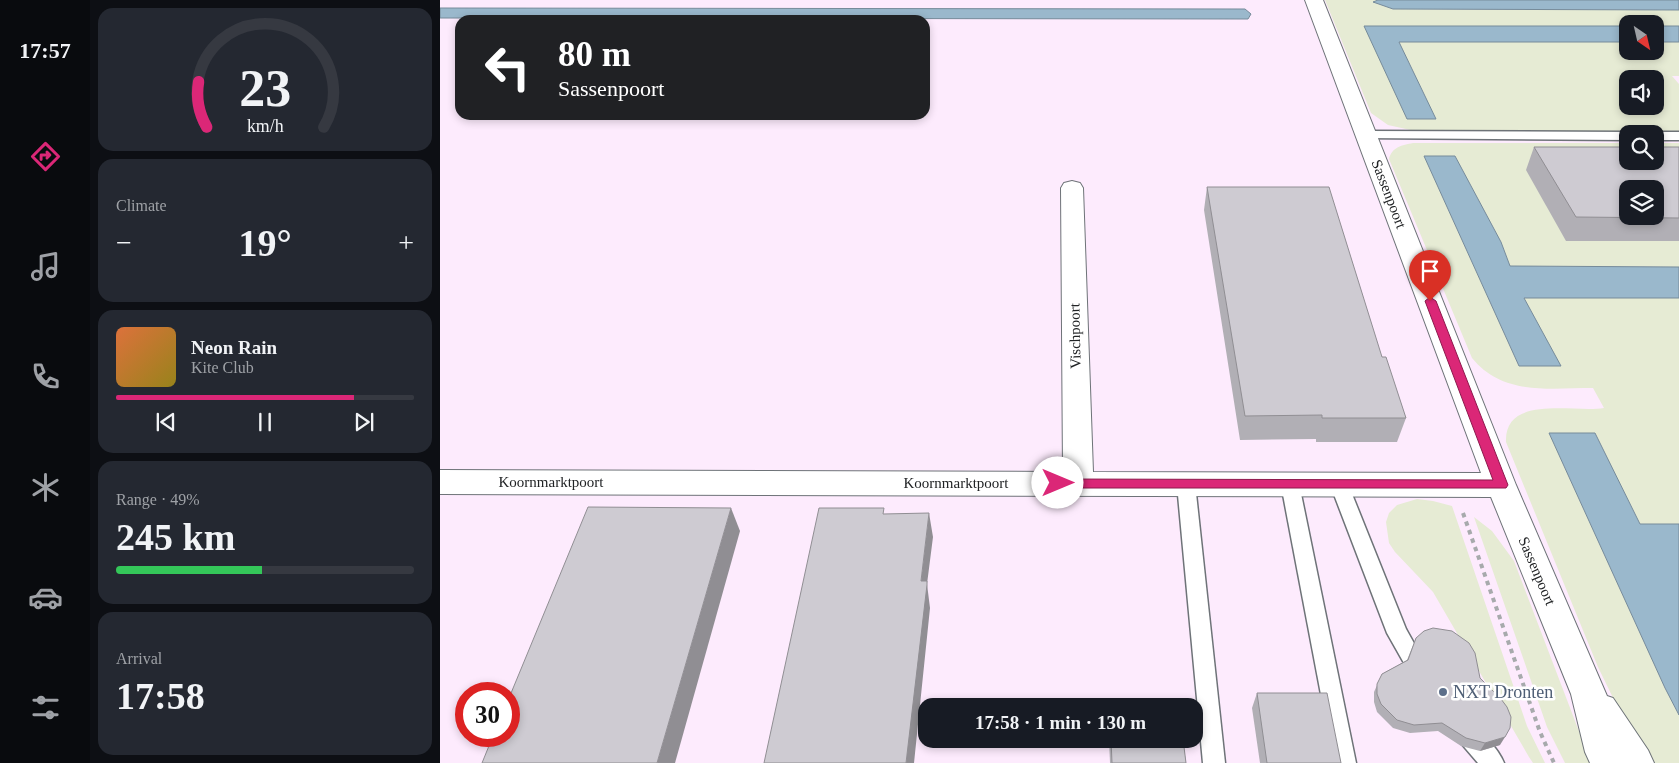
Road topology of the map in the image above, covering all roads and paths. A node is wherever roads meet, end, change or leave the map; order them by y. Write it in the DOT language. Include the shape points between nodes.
graph roads {
  1 [pos="1314,0"];
  2 [pos="1366,135"];
  3 [pos="1619,136"];
  4 [pos="1664,136"];
  5 [pos="1679,136"];
  6 [pos="1072,188"];
  7 [pos="440,482"];
  8 [pos="1078,484"];
  9 [pos="1186,484"];
  10 [pos="1290,484"];
  11 [pos="1339,484"];
  12 [pos="1452,484"];
  13 [pos="1501,485"];
  14 [pos="1430,688"];
  15 [pos="1589,694"];
  16 [pos="1454,718"];
  17 [pos="1214,763"];
  18 [pos="1345,763"];
  19 [pos="1493,763"];
  20 [pos="1554,763"];
  21 [pos="1609,763"];
  22 [pos="1636,763"];
  1 -- 2 [label="street, Sassenpoort"];
  2 -- 3 [label="lane"];
  2 -- 13 [label="street, Sassenpoort"];
  4 -- 5 [label="lane"];
  6 -- 8 [label="street, Vischpoort"];
  7 -- 8 [label="street, Koornmarktpoort"];
  8 -- 9 [label="street, Koornmarktpoort"];
  9 -- 10 [label="street, Koornmarktpoort"];
  9 -- 17 [label="lane"];
  10 -- 11 [label="street, Koornmarktpoort"];
  10 -- 18 [label="lane"];
  11 -- 12 [label="street, Koornmarktpoort"];
  11 -- 14 [label="lane" via="1397,632"];
  12 -- 13 [label="street, Koornmarktpoort"];
  12 -- 20 [label="path" via="1540,732"];
  13 -- 15 [label="street, Sassenpoort"];
  15 -- 21 [label="street, Sassenpoort"];
  15 -- 22 [label="street, Sassenpoort"];
  16 -- 19 [label="lane"];
}
